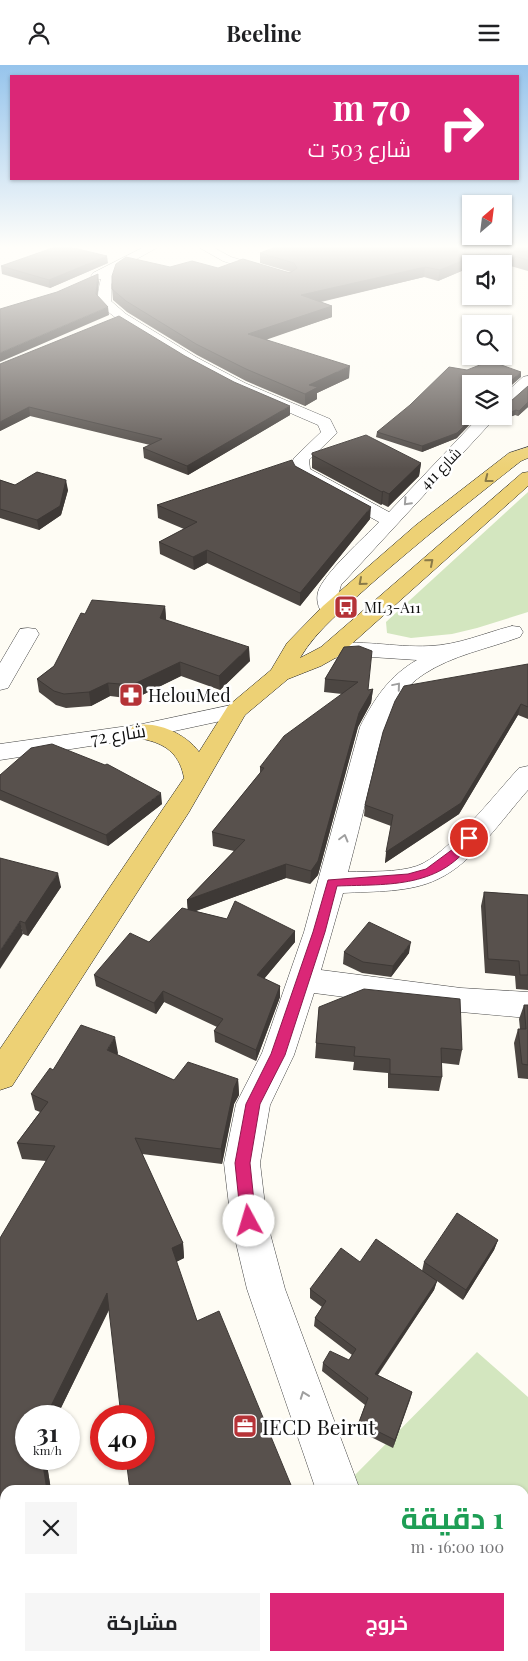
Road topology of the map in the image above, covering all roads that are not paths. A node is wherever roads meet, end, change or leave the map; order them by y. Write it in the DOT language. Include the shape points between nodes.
graph roads {
  1 [pos="116,319"];
  2 [pos="125,319"];
  3 [pos="104,325"];
  4 [pos="528,380"];
  5 [pos="512,395"];
  6 [pos="481,425"];
  7 [pos="528,452"];
  8 [pos="528,477"];
  9 [pos="390,520"];
  10 [pos="330,610"];
  11 [pos="365,619"];
  12 [pos="520,631"];
  13 [pos="28,634"];
  14 [pos="456,650"];
  15 [pos="329,652"];
  16 [pos="280,674"];
  17 [pos="0,683"];
  18 [pos="236,711"];
  19 [pos="142,731"];
  20 [pos="0,752"];
  21 [pos="528,774"];
  22 [pos="197,779"];
  23 [pos="332,883"];
  24 [pos="303,979"];
  25 [pos="528,1005"];
  26 [pos="0,1076"];
  27 [pos="336,1485"];
  1 -- 3 [label="street"];
  2 -- 9 [label="street" via="191,360 324,423 329,433 302,458 302,472"];
  4 -- 5 [label="street"];
  6 -- 9 [label="street, شارع 411, one-way"];
  7 -- 10 [label="main road, one-way" via="515,457 423,529"];
  11 -- 8 [label="main road, one-way"];
  9 -- 10 [label="street, شارع 411" via="333,581 326,599"];
  10 -- 16 [label="main road" via="294,647"];
  11 -- 12 [label="street" via="368,632 390,642 443,641"];
  11 -- 15 [label="main road"];
  12 -- 14 [label="street"];
  13 -- 17 [label="street"];
  14 -- 15 [label="street" via="430,653 358,649"];
  23 -- 14 [label="street, one-way" via="372,727 384,702 400,681 414,670"];
  15 -- 16 [label="main road"];
  16 -- 18 [label="main road"];
  18 -- 19 [label="street, شارع 72"];
  18 -- 22 [label="main road"];
  19 -- 20 [label="street, شارع 72"];
  19 -- 22 [label="main road" via="157,734 183,747 192,757"];
  21 -- 23 [label="street" via="457,851 430,872 408,879"];
  22 -- 26 [label="main road"];
  23 -- 24 [label="street"];
  24 -- 25 [label="street" via="461,1000"];
  27 -- 24 [label="street, one-way" via="266,1289 249,1221 242,1163 253,1104 278,1055"];
}
